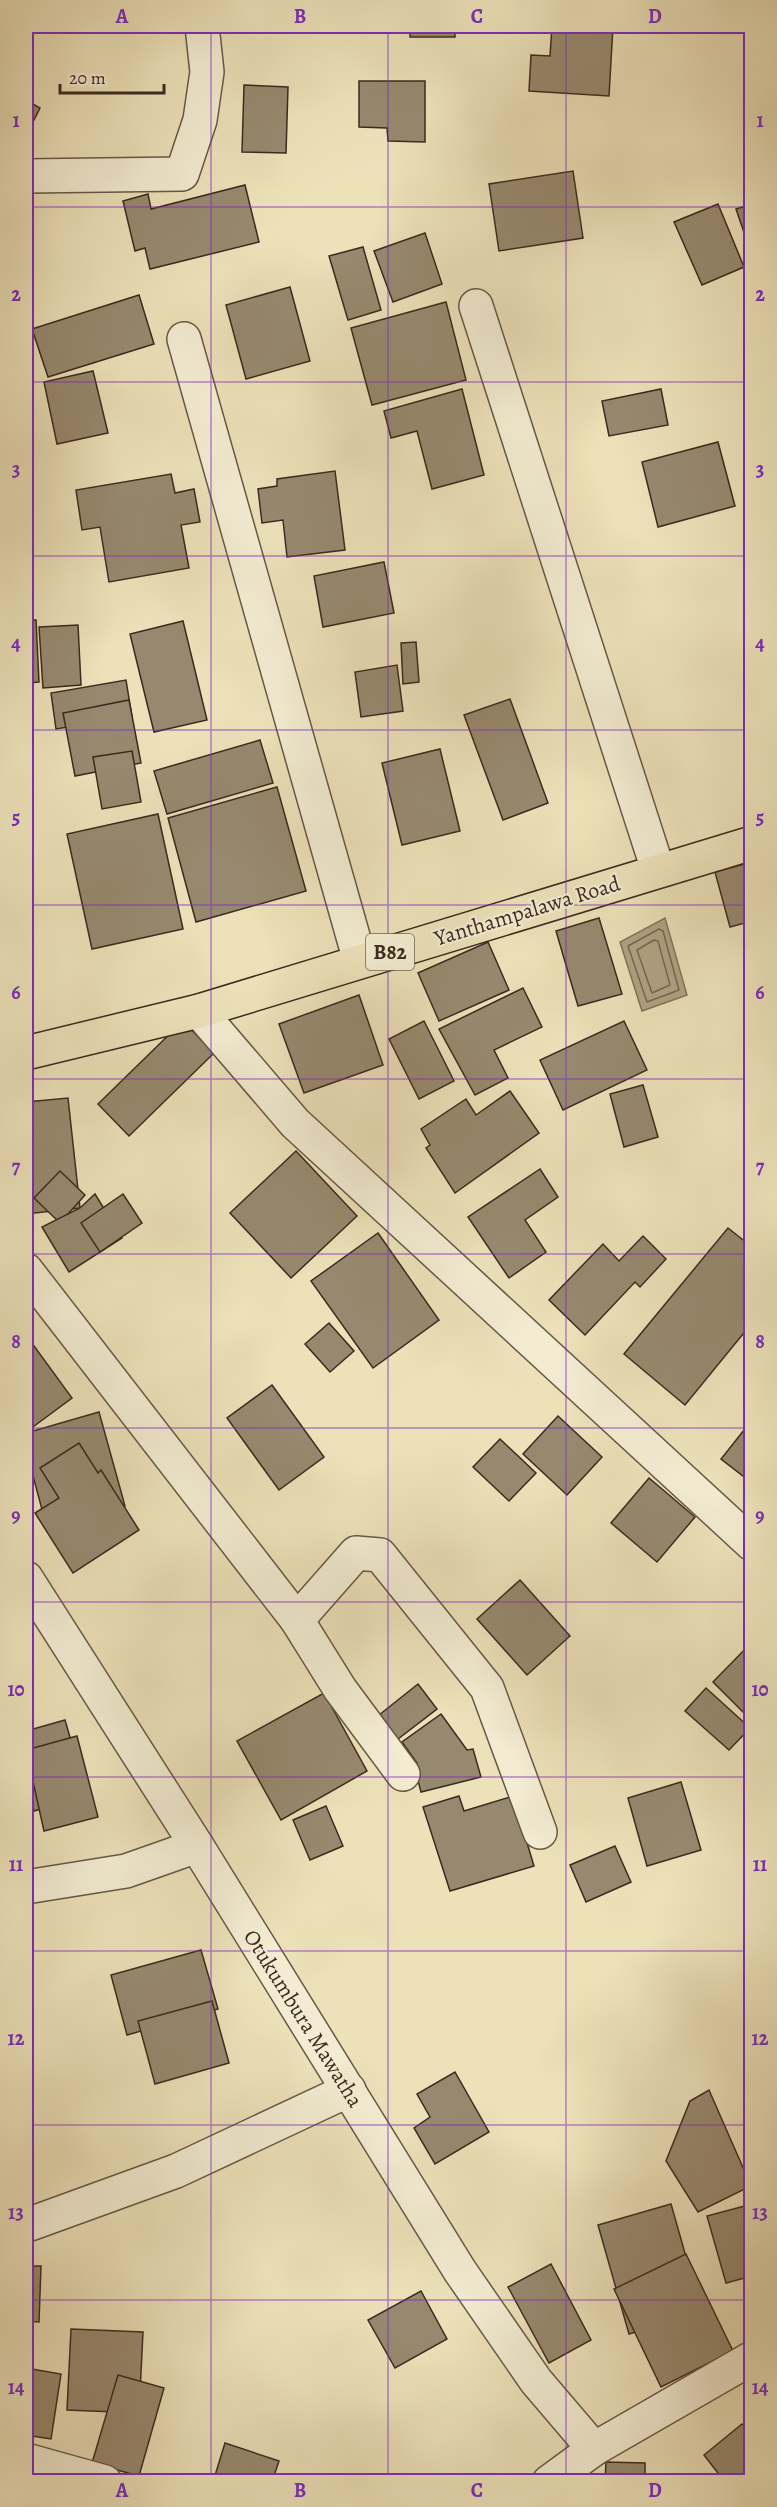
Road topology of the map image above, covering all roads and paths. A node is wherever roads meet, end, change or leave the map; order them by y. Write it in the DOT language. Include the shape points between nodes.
graph roads {
  1 [pos="202,26"];
  2 [pos="26,176"];
  3 [pos="476,306"];
  4 [pos="184,339"];
  5 [pos="752,843"];
  6 [pos="658,870"];
  7 [pos="360,961"];
  8 [pos="199,1011"];
  9 [pos="26,1053"];
  10 [pos="26,1270"];
  11 [pos="752,1544"];
  12 [pos="26,1578"];
  13 [pos="297,1620"];
  14 [pos="403,1774"];
  15 [pos="540,1832"];
  16 [pos="197,1846"];
  17 [pos="26,1887"];
  18 [pos="349,2090"];
  19 [pos="26,2223"];
  20 [pos="752,2358"];
  21 [pos="594,2449"];
  22 [pos="26,2460"];
  23 [pos="105,2481"];
  24 [pos="549,2481"];
  1 -- 2 [label="street" via="207,72 200,120 182,174"];
  3 -- 6 [label="street"];
  4 -- 7 [label="street"];
  5 -- 6 [label="main road, Yanthampalawa Road / B82"];
  6 -- 7 [label="main road, Yanthampalawa Road / B82"];
  7 -- 8 [label="main road, Yanthampalawa Road / B82"];
  8 -- 9 [label="main road, Yanthampalawa Road / B82"];
  8 -- 11 [label="street" via="295,1123"];
  10 -- 13 [label="street"];
  12 -- 16 [label="street, Otukumbura Mawatha"];
  13 -- 14 [label="street" via="340,1689"];
  13 -- 15 [label="street" via="356,1553 380,1555 487,1688"];
  16 -- 17 [label="street" via="126,1871"];
  16 -- 18 [label="street, Otukumbura Mawatha"];
  18 -- 19 [label="street" via="176,2171"];
  18 -- 21 [label="street, Otukumbura Mawatha" via="460,2271 536,2381"];
  20 -- 21 [label="street"];
  21 -- 24 [label="street"];
  22 -- 23 [label="street"];
}
